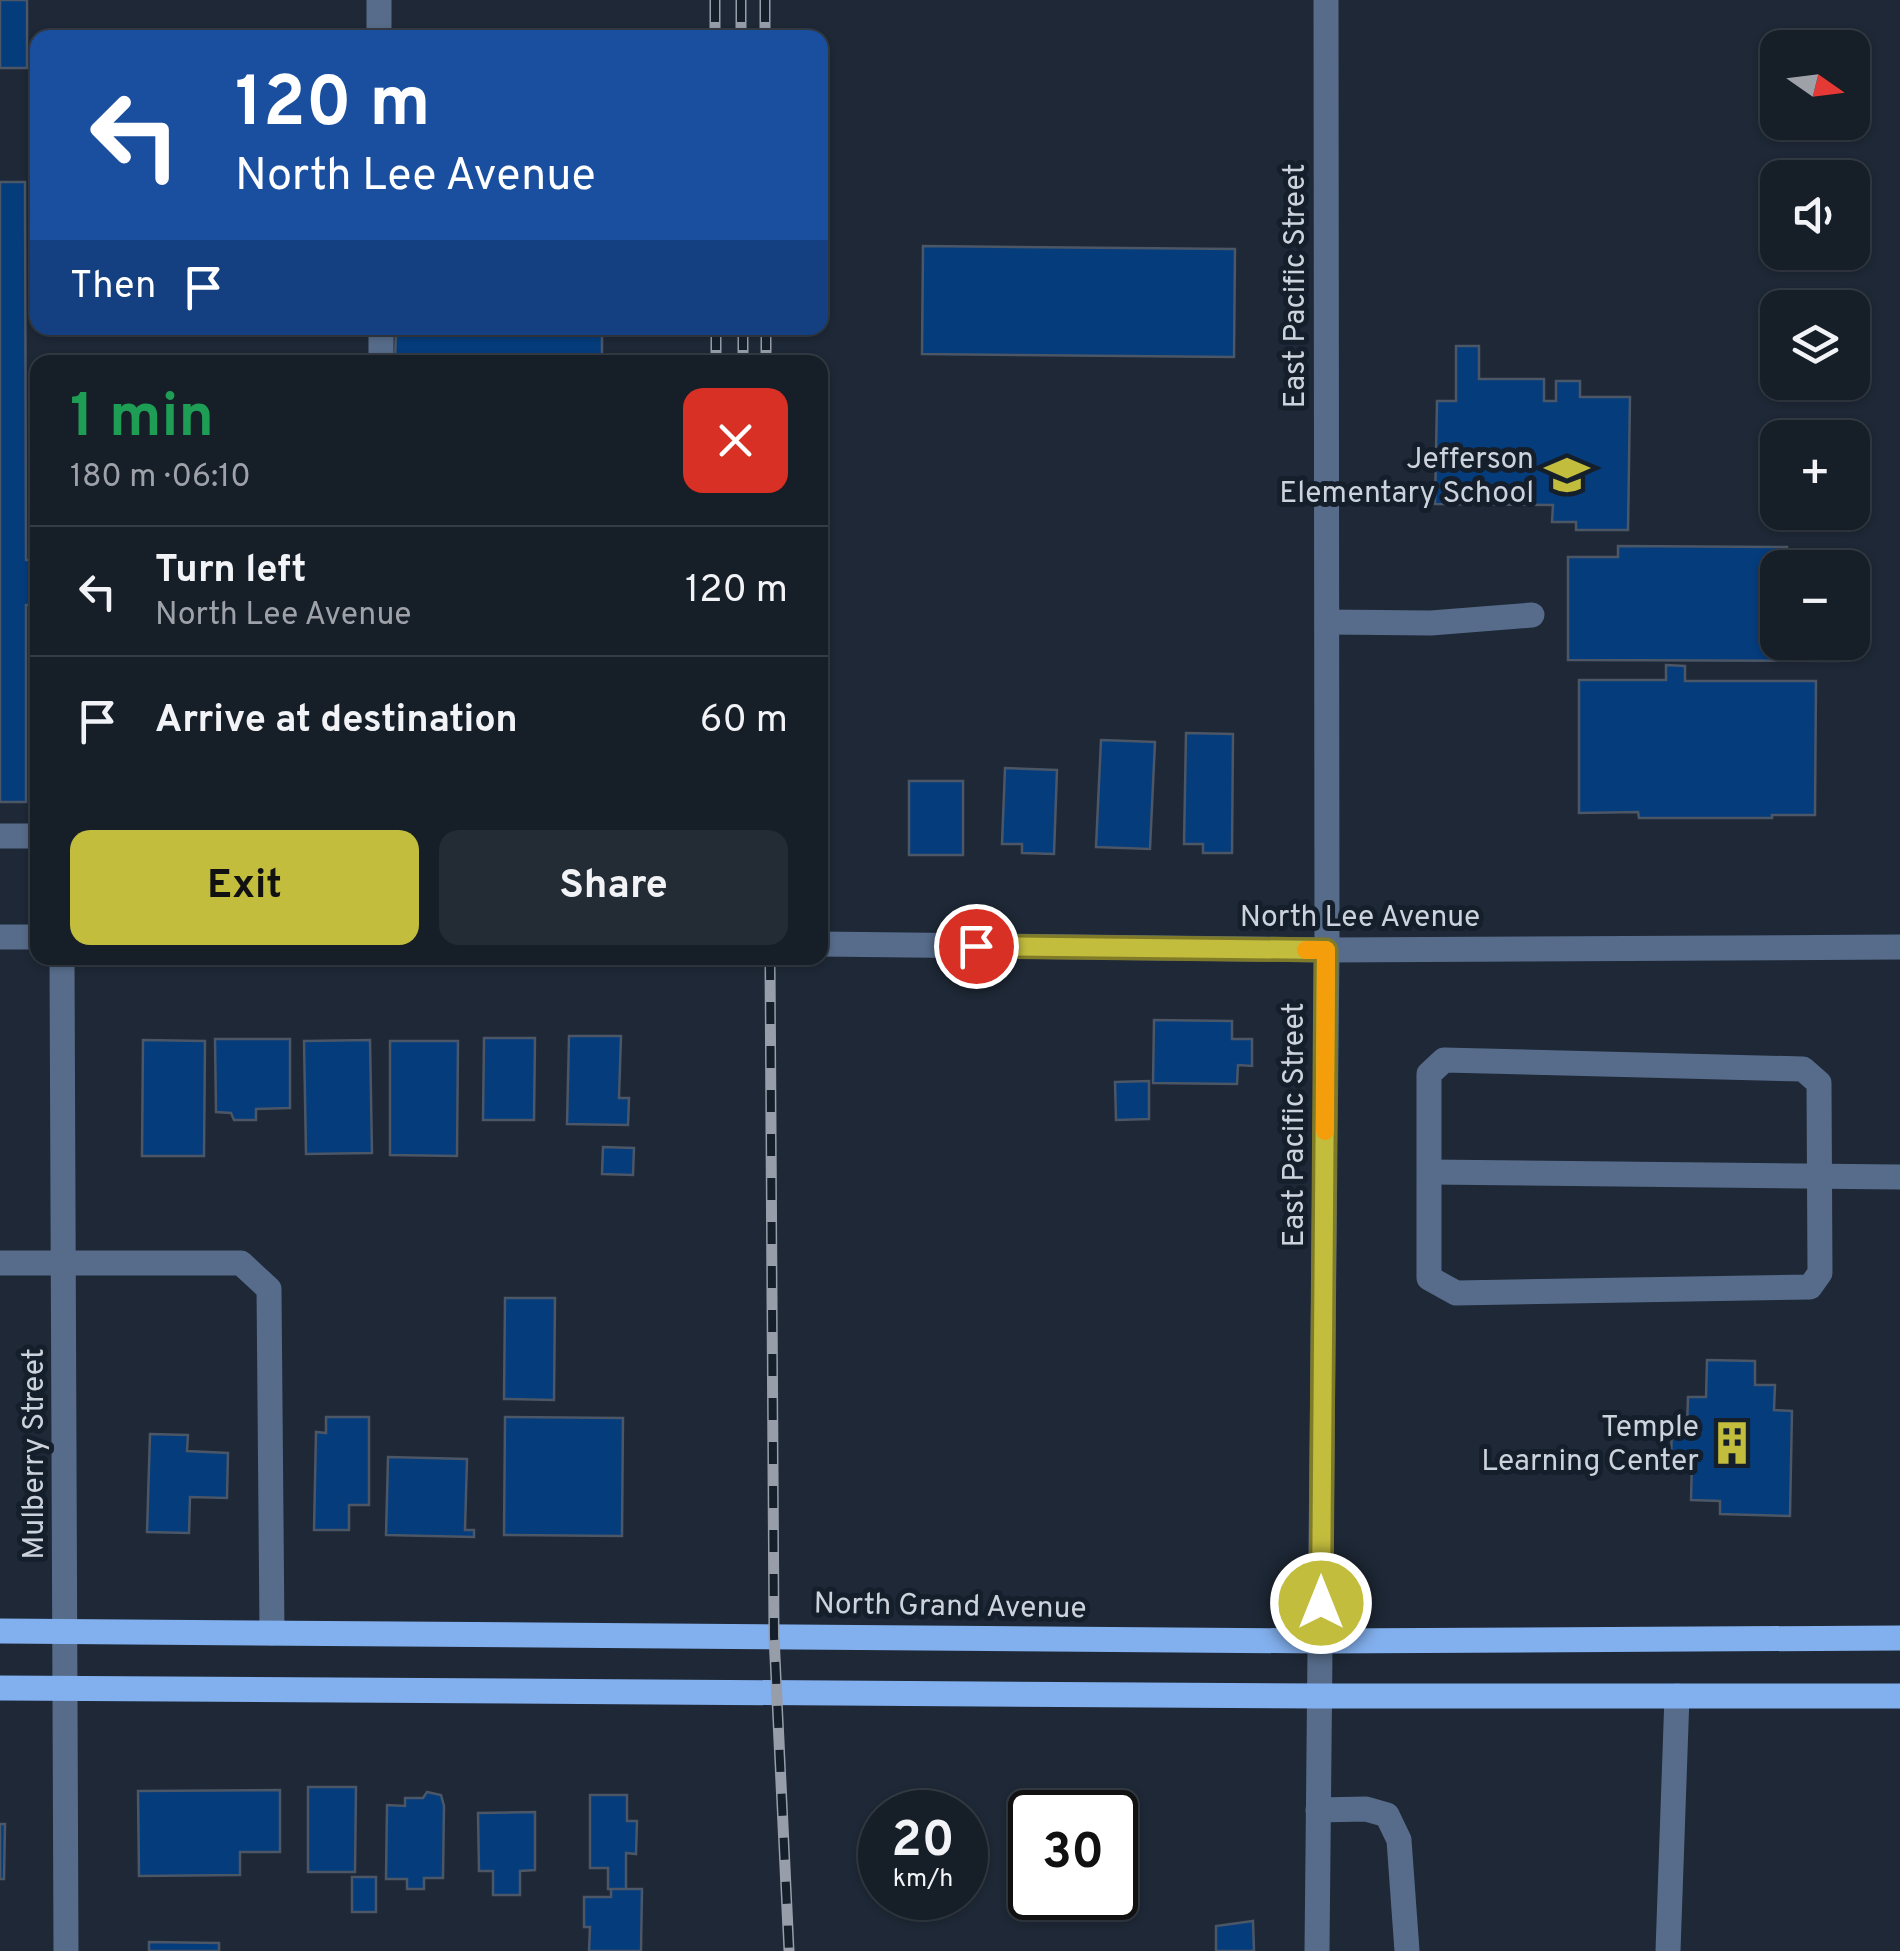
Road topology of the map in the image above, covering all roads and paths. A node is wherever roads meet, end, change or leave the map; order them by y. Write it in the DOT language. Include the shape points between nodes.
graph roads {
  1 [pos="379,0"];
  2 [pos="1326,0"];
  3 [pos="380,30"];
  4 [pos="1532,615"];
  5 [pos="1326,622"];
  6 [pos="0,836"];
  7 [pos="30,836"];
  8 [pos="0,937"];
  9 [pos="30,938"];
  10 [pos="828,944"];
  11 [pos="1900,947"];
  12 [pos="1326,950"];
  13 [pos="62,965"];
  14 [pos="1430,1172"];
  15 [pos="1819,1176"];
  16 [pos="1900,1177"];
  17 [pos="0,1263"];
  18 [pos="64,1263"];
  19 [pos="0,1631"];
  20 [pos="66,1632"];
  21 [pos="272,1633"];
  22 [pos="1900,1638"];
  23 [pos="1321,1641"];
  24 [pos="0,1688"];
  25 [pos="66,1689"];
  26 [pos="1318,1696"];
  27 [pos="1677,1696"];
  28 [pos="1900,1696"];
  29 [pos="1318,1810"];
  30 [pos="66,1951"];
  31 [pos="1317,1951"];
  32 [pos="1407,1951"];
  33 [pos="1668,1951"];
  1 -- 3 [label="street"];
  2 -- 5 [label="street, East Pacific Street"];
  4 -- 5 [label="street"];
  5 -- 12 [label="street, East Pacific Street"];
  6 -- 7 [label="street"];
  8 -- 9 [label="street"];
  10 -- 12 [label="street, North Lee Avenue"];
  11 -- 12 [label="street, North Lee Avenue"];
  12 -- 23 [label="street, East Pacific Street"];
  13 -- 18 [label="street, Mulberry Street"];
  14 -- 15 [label="street"];
  14 -- 15 [label="street" via="1429,1074 1444,1060 1803,1069 1820,1083"];
  14 -- 15 [label="street" via="1429,1278 1456,1293 1810,1287 1820,1273"];
  15 -- 16 [label="street"];
  17 -- 18 [label="street"];
  18 -- 20 [label="street, Mulberry Street"];
  18 -- 21 [label="street" via="242,1263 269,1289"];
  19 -- 20 [label="main road, North Grand Avenue"];
  20 -- 21 [label="main road, North Grand Avenue"];
  20 -- 25 [label="street, Mulberry Street"];
  21 -- 23 [label="main road, North Grand Avenue"];
  22 -- 23 [label="main road, North Grand Avenue"];
  23 -- 26 [label="street, East Pacific Street"];
  24 -- 25 [label="main road"];
  25 -- 26 [label="main road"];
  25 -- 30 [label="street, Mulberry Street"];
  26 -- 27 [label="main road"];
  26 -- 29 [label="street, East Pacific Street"];
  27 -- 28 [label="main road"];
  27 -- 33 [label="street"];
  29 -- 31 [label="street, East Pacific Street"];
  29 -- 32 [label="street" via="1387,1814 1399,1840"];
}
